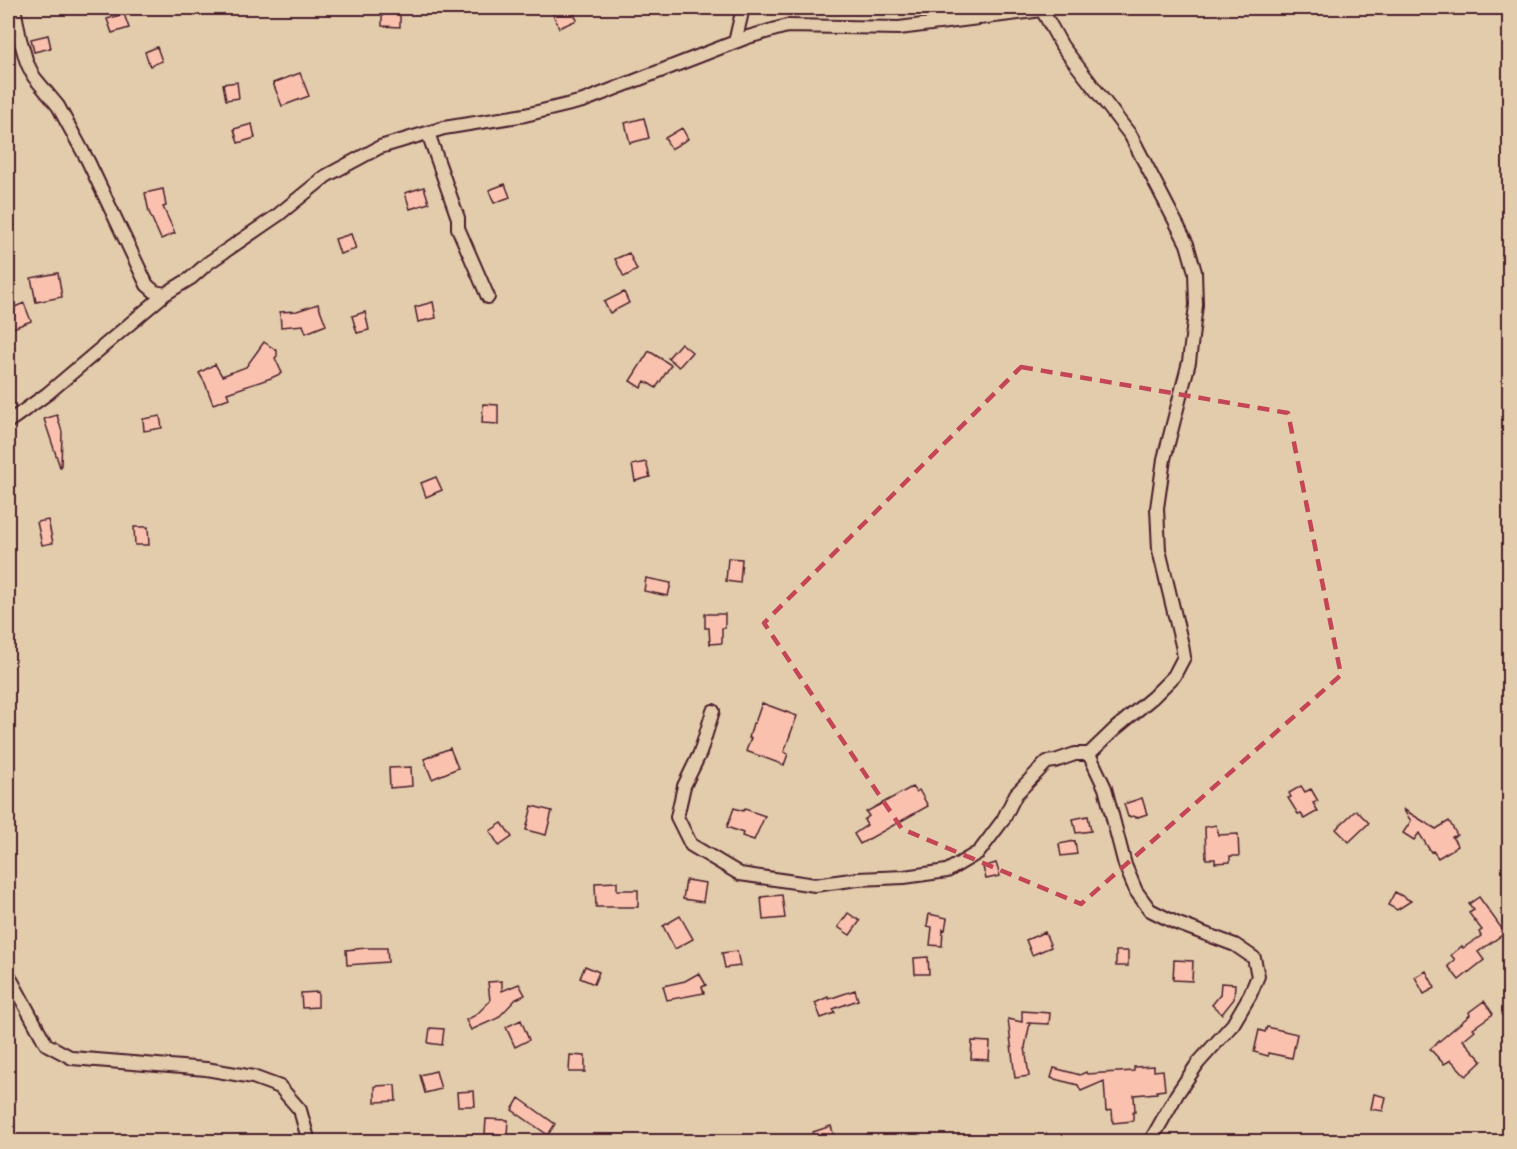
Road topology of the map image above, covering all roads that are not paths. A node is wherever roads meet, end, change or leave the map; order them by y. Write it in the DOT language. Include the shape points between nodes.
graph roads {
  1 [pos="14,8"];
  2 [pos="743,8"];
  3 [pos="1042,9"];
  4 [pos="735,42"];
  5 [pos="428,133"];
  6 [pos="165,294"];
  7 [pos="488,297"];
  8 [pos="8,422"];
  9 [pos="713,711"];
  10 [pos="1089,754"];
  11 [pos="8,974"];
  12 [pos="309,1142"];
  13 [pos="1150,1142"];
  1 -- 6 [label="street" via="34,77 58,106 88,161 147,285 154,292"];
  2 -- 4 [label="street"];
  3 -- 4 [label="street" via="899,28 787,26"];
  3 -- 10 [label="street" via="1062,46 1131,136 1187,244 1195,272 1196,305 1189,362 1164,459 1157,508 1159,550 1184,657 1174,676"];
  4 -- 5 [label="street" via="583,101"];
  5 -- 6 [label="street" via="381,147 326,176 278,215"];
  5 -- 7 [label="street" via="458,218 458,228"];
  6 -- 8 [label="street"];
  9 -- 10 [label="street" via="700,753 684,786 677,817 691,845 740,874 815,885 947,871 979,852 1003,820 1016,794 1047,762"];
  10 -- 13 [label="street" via="1105,788 1125,865 1136,891 1150,910 1235,945 1254,958 1258,976 1233,1024 1198,1063"];
  11 -- 12 [label="street" via="46,1044 72,1058 206,1069 253,1077 280,1087 300,1110"];
}
